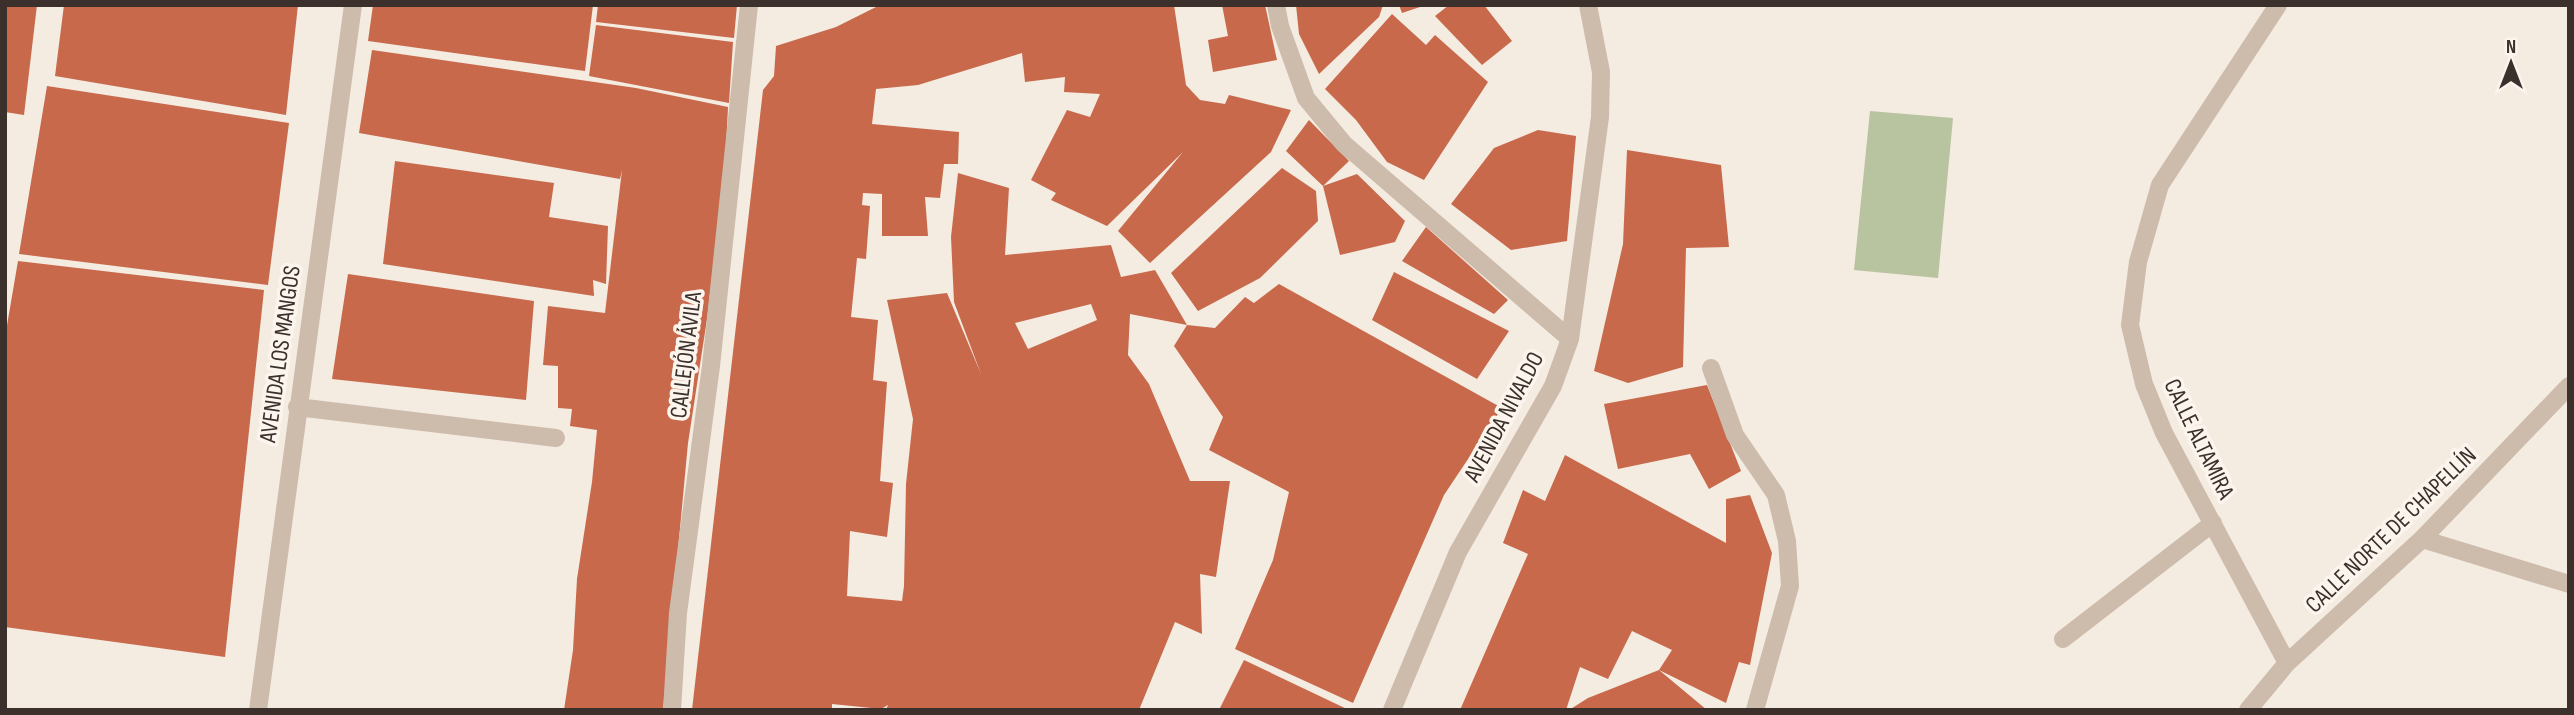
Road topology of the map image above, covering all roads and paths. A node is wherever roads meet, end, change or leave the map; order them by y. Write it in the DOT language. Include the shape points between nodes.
graph roads {
  1 [pos="353,5"];
  2 [pos="749,5"];
  3 [pos="1276,5"];
  4 [pos="1588,5"];
  5 [pos="2278,5"];
  6 [pos="1570,339"];
  7 [pos="1711,368"];
  8 [pos="2569,386"];
  9 [pos="297,407"];
  10 [pos="556,438"];
  11 [pos="2213,523"];
  12 [pos="2422,539"];
  13 [pos="2569,584"];
  14 [pos="2063,639"];
  15 [pos="2287,663"];
  16 [pos="258,710"];
  17 [pos="672,710"];
  18 [pos="1392,710"];
  19 [pos="1755,710"];
  20 [pos="2248,710"];
  1 -- 9 [label="street, AVENIDA LOS MANGOS"];
  2 -- 17 [label="street, CALLEJÓN ÁVILA" via="678,613"];
  3 -- 6 [label="street" via="1306,99 1344,144"];
  4 -- 6 [label="street, AVENIDA NIVALDO" via="1601,72 1600,117"];
  5 -- 11 [label="street, CALLE ALTAMIRA" via="2160,185 2138,262 2130,325 2144,384 2164,433"];
  6 -- 18 [label="street, AVENIDA NIVALDO" via="1553,386 1458,552"];
  7 -- 19 [label="street" via="1735,435 1776,495 1787,541 1790,586"];
  8 -- 12 [label="street, CALLE NORTE DE CHAPELLÍN"];
  9 -- 10 [label="street"];
  9 -- 16 [label="street, AVENIDA LOS MANGOS"];
  11 -- 14 [label="street"];
  11 -- 15 [label="street, CALLE ALTAMIRA"];
  12 -- 13 [label="street"];
  12 -- 15 [label="street, CALLE NORTE DE CHAPELLÍN"];
  15 -- 20 [label="street, CALLE NORTE DE CHAPELLÍN"];
}
